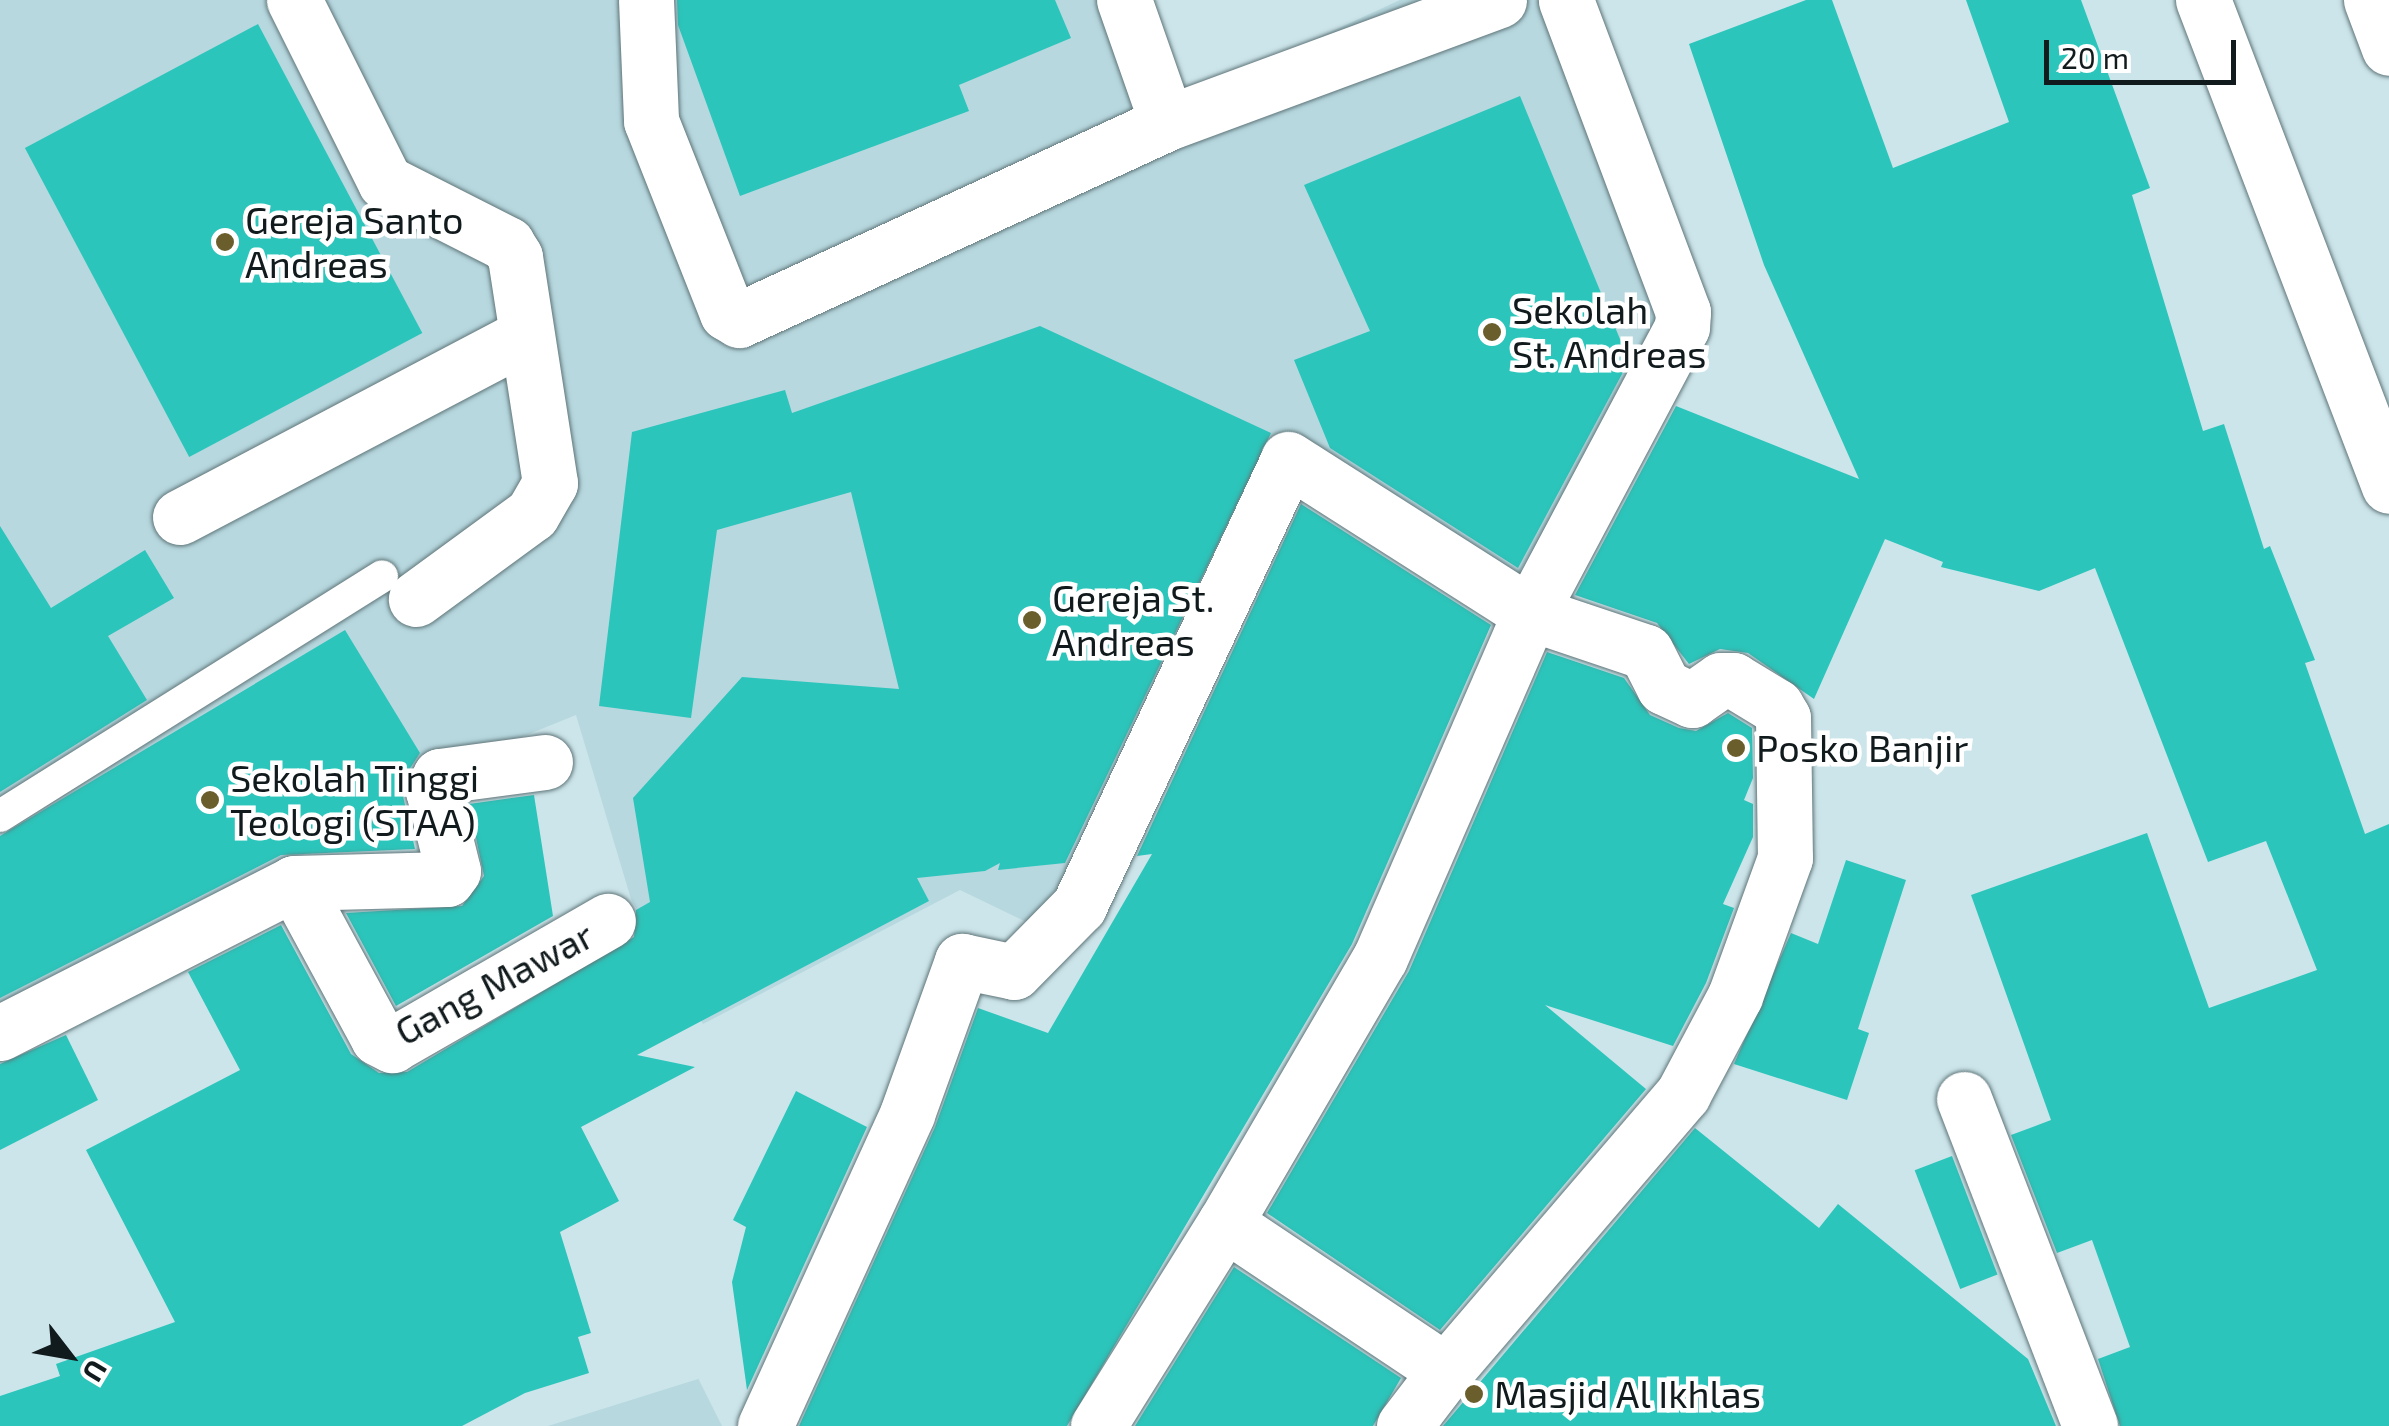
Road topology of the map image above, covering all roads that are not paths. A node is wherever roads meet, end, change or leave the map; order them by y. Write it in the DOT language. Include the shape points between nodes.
graph roads {
  1 [pos="294,0"];
  2 [pos="646,0"];
  3 [pos="1124,0"];
  4 [pos="1499,0"];
  5 [pos="1566,0"];
  6 [pos="2202,0"];
  7 [pos="2371,0"];
  8 [pos="2389,48"];
  9 [pos="1167,123"];
  10 [pos="525,336"];
  11 [pos="2389,486"];
  12 [pos="180,517"];
  13 [pos="399,587"];
  14 [pos="1530,613"];
  15 [pos="545,762"];
  16 [pos="0,816"];
  17 [pos="294,883"];
  18 [pos="608,921"];
  19 [pos="0,1033"];
  20 [pos="1964,1099"];
  21 [pos="1226,1224"];
  22 [pos="1446,1371"];
  23 [pos="765,1426"];
  24 [pos="1098,1426"];
  25 [pos="1404,1426"];
  26 [pos="2090,1426"];
  1 -- 10 [label="street" via="385,182 507,244 515,257"];
  2 -- 9 [label="street" via="651,121 731,318 794,297"];
  3 -- 9 [label="street"];
  4 -- 9 [label="street"];
  5 -- 14 [label="street" via="1683,312 1682,327"];
  6 -- 11 [label="street"];
  7 -- 8 [label="street"];
  10 -- 12 [label="street"];
  10 -- 13 [label="street" via="550,482 544,501"];
  13 -- 16 [label="lane"];
  14 -- 21 [label="street" via="1380,958"];
  14 -- 22 [label="street" via="1646,652 1664,687 1692,700 1726,680 1776,706 1783,718 1785,858 1735,996 1683,1094"];
  14 -- 23 [label="street" via="1288,458 1079,906 1014,972 962,961 899,1132"];
  15 -- 17 [label="street" via="440,776 433,790 452,871 447,879"];
  17 -- 18 [label="street, Gang Mawar" via="378,1038 392,1045"];
  17 -- 19 [label="street"];
  20 -- 26 [label="street"];
  21 -- 22 [label="street"];
  21 -- 24 [label="street"];
  22 -- 25 [label="street"];
}
